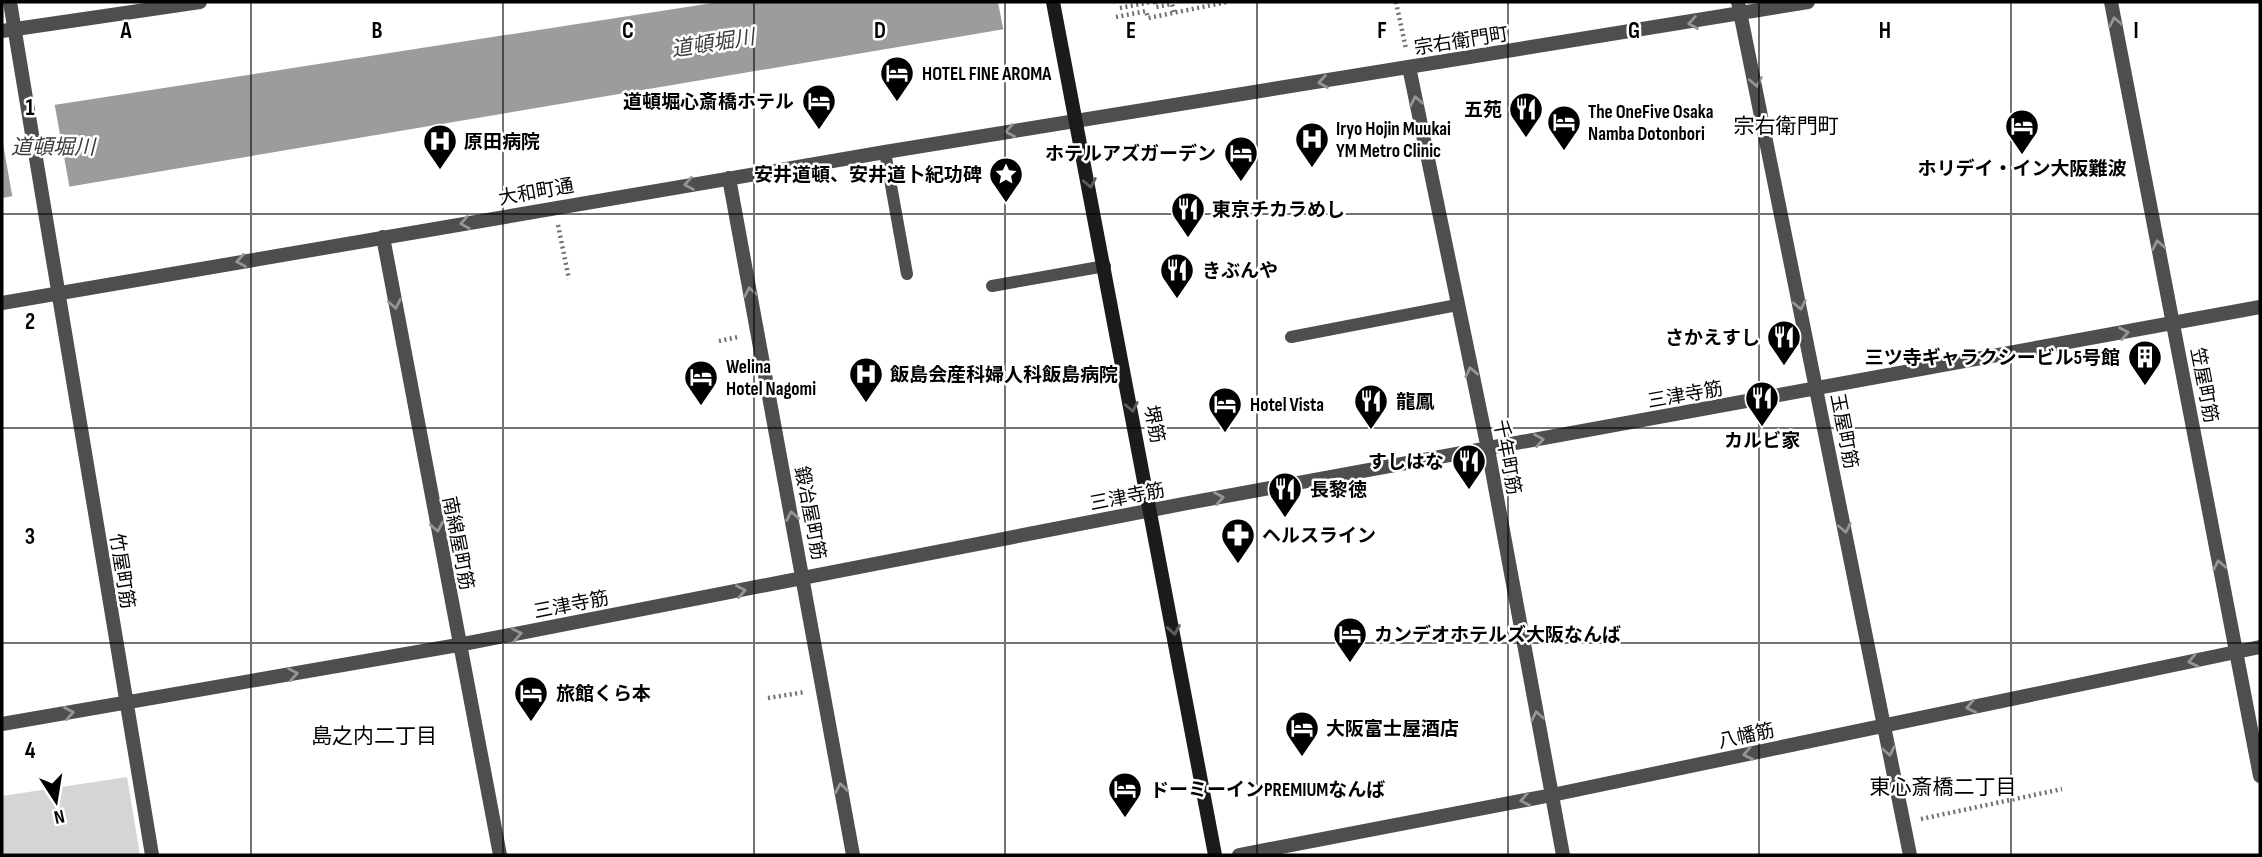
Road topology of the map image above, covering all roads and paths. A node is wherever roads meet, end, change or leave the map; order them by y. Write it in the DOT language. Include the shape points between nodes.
graph roads {
  1 [pos="10,2"];
  2 [pos="200,2"];
  3 [pos="1053,2"];
  4 [pos="1153,2"];
  5 [pos="1227,2"];
  6 [pos="1396,2"];
  7 [pos="1808,2"];
  8 [pos="2111,2"];
  9 [pos="1120,8"];
  10 [pos="1740,8"];
  11 [pos="1174,12"];
  12 [pos="1116,17"];
  13 [pos="7,30"];
  14 [pos="1409,67"];
  15 [pos="1078,121"];
  16 [pos="885,152"];
  17 [pos="729,178"];
  18 [pos="554,207"];
  19 [pos="383,237"];
  20 [pos="1105,266"];
  21 [pos="907,274"];
  22 [pos="569,279"];
  23 [pos="992,286"];
  24 [pos="58,292"];
  25 [pos="2,303"];
  26 [pos="1457,305"];
  27 [pos="2260,307"];
  28 [pos="2173,324"];
  29 [pos="1291,337"];
  30 [pos="1817,390"];
  31 [pos="1488,449"];
  32 [pos="1152,511"];
  33 [pos="804,579"];
  34 [pos="458,645"];
  35 [pos="2260,647"];
  36 [pos="2236,652"];
  37 [pos="823,688"];
  38 [pos="768,698"];
  39 [pos="126,703"];
  40 [pos="2,724"];
  41 [pos="1884,725"];
  42 [pos="2260,776"];
  43 [pos="2062,789"];
  44 [pos="1552,795"];
  45 [pos="1903,822"];
  46 [pos="152,855"];
  47 [pos="500,855"];
  48 [pos="853,855"];
  49 [pos="1215,855"];
  50 [pos="1239,855"];
  51 [pos="1563,855"];
  52 [pos="1910,855"];
  1 -- 13 [label="street, 竹屋町筋"];
  2 -- 13 [label="street"];
  3 -- 15 [label="main road, 堺筋"];
  4 -- 9 [label="path"];
  4 -- 11 [label="path" via="1156,7 1172,4"];
  5 -- 11 [label="path"];
  6 -- 14 [label="path"];
  7 -- 10 [label="street, 宗右衛門町"];
  28 -- 8 [label="street, 笠屋町筋, one-way"];
  10 -- 14 [label="street, 宗右衛門町, one-way"];
  10 -- 30 [label="street, 玉屋町筋, one-way"];
  11 -- 12 [label="path" via="1148,18 1146,11"];
  13 -- 24 [label="street, 竹屋町筋" via="21,79"];
  14 -- 15 [label="street, 宗右衛門町, one-way"];
  26 -- 14 [label="street, 千年町筋, one-way"];
  15 -- 16 [label="street, 大和町通, one-way"];
  15 -- 20 [label="main road, 堺筋, one-way"];
  16 -- 17 [label="street, 大和町通"];
  16 -- 21 [label="lane"];
  17 -- 18 [label="street, 大和町通, one-way"];
  33 -- 17 [label="street, 鍛冶屋町筋, one-way"];
  18 -- 19 [label="street, 大和町通, one-way"];
  18 -- 22 [label="path"];
  19 -- 24 [label="street, 大和町通, one-way"];
  19 -- 34 [label="street, 南綿屋町筋, one-way"];
  20 -- 23 [label="lane"];
  20 -- 32 [label="main road, 堺筋, one-way"];
  24 -- 25 [label="street, 大和町通"];
  24 -- 39 [label="street, 竹屋町筋"];
  26 -- 29 [label="lane"];
  31 -- 26 [label="street, 千年町筋, one-way"];
  27 -- 28 [label="street, 三津寺筋"];
  30 -- 28 [label="street, 三津寺筋, one-way"];
  36 -- 28 [label="street, 笠屋町筋, one-way"];
  31 -- 30 [label="street, 三津寺筋, one-way"];
  30 -- 41 [label="street, 玉屋町筋, one-way"];
  32 -- 31 [label="street, 三津寺筋, one-way"];
  44 -- 31 [label="street, 千年町筋, one-way"];
  32 -- 33 [label="street, 三津寺筋"];
  32 -- 49 [label="main road, 堺筋, one-way"];
  34 -- 33 [label="street, 三津寺筋, one-way"];
  33 -- 37 [label="street, 鍛冶屋町筋"];
  39 -- 34 [label="street, 三津寺筋, one-way"];
  34 -- 47 [label="street, 南綿屋町筋"];
  35 -- 36 [label="street, 八幡筋"];
  36 -- 41 [label="street, 八幡筋, one-way"];
  36 -- 42 [label="street, 笠屋町筋"];
  37 -- 38 [label="path"];
  48 -- 37 [label="street, 鍛冶屋町筋, one-way"];
  40 -- 39 [label="street, 三津寺筋, one-way"];
  39 -- 46 [label="street, 竹屋町筋"];
  41 -- 44 [label="street, 八幡筋, one-way"];
  41 -- 45 [label="street, 玉屋町筋, one-way"];
  43 -- 45 [label="path"];
  44 -- 50 [label="street, 八幡筋, one-way"];
  44 -- 51 [label="street, 千年町筋"];
  45 -- 52 [label="street, 玉屋町筋"];
}
